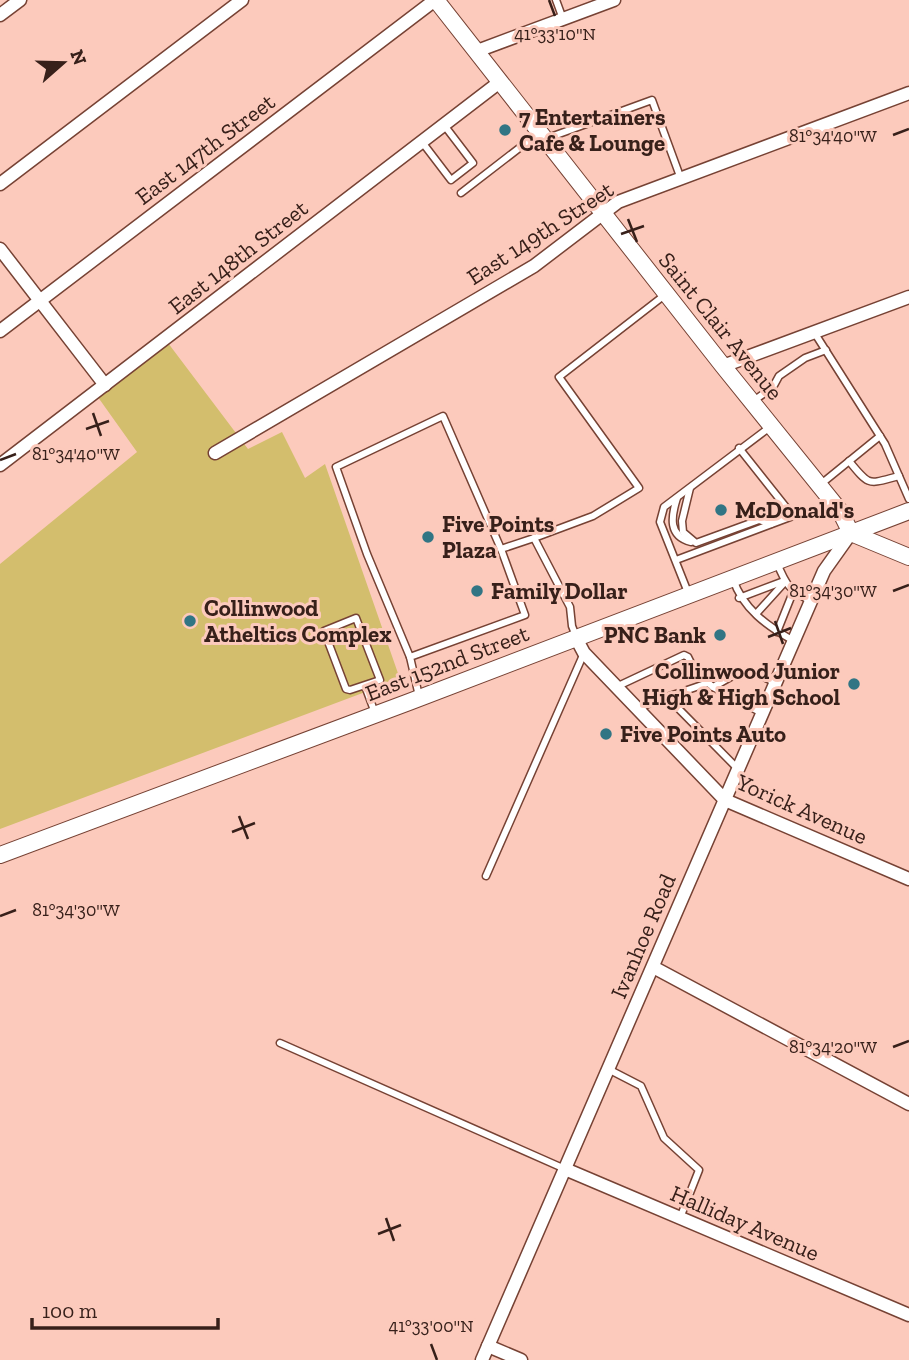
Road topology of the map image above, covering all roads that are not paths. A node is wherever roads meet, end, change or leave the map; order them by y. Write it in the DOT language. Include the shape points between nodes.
graph roads {
  1 [pos="20,0"];
  2 [pos="242,0"];
  3 [pos="435,0"];
  4 [pos="556,0"];
  5 [pos="614,0"];
  6 [pos="0,15"];
  7 [pos="563,19"];
  8 [pos="477,51"];
  9 [pos="501,81"];
  10 [pos="909,93"];
  11 [pos="444,125"];
  12 [pos="543,136"];
  13 [pos="422,142"];
  14 [pos="473,163"];
  15 [pos="483,176"];
  16 [pos="681,178"];
  17 [pos="0,184"];
  18 [pos="461,193"];
  19 [pos="603,215"];
  20 [pos="0,249"];
  21 [pos="666,294"];
  22 [pos="909,297"];
  23 [pos="40,302"];
  24 [pos="0,331"];
  25 [pos="814,332"];
  26 [pos="826,350"];
  27 [pos="723,366"];
  28 [pos="105,385"];
  29 [pos="752,402"];
  30 [pos="771,425"];
  31 [pos="880,436"];
  32 [pos="739,448"];
  33 [pos="215,453"];
  34 [pos="849,461"];
  35 [pos="0,465"];
  36 [pos="899,476"];
  37 [pos="819,485"];
  38 [pos="690,486"];
  39 [pos="678,496"];
  40 [pos="909,499"];
  41 [pos="909,511"];
  42 [pos="771,524"];
  43 [pos="852,533"];
  44 [pos="534,538"];
  45 [pos="696,543"];
  46 [pos="501,549"];
  47 [pos="909,557"];
  48 [pos="676,560"];
  49 [pos="776,561"];
  50 [pos="732,578"];
  51 [pos="784,582"];
  52 [pos="793,592"];
  53 [pos="689,596"];
  54 [pos="739,598"];
  55 [pos="811,601"];
  56 [pos="756,614"];
  57 [pos="777,632"];
  58 [pos="576,638"];
  59 [pos="794,641"];
  60 [pos="584,653"];
  61 [pos="410,657"];
  62 [pos="775,683"];
  63 [pos="711,685"];
  64 [pos="365,686"];
  65 [pos="616,687"];
  66 [pos="667,697"];
  67 [pos="420,698"];
  68 [pos="638,709"];
  69 [pos="762,713"];
  70 [pos="376,715"];
  71 [pos="738,769"];
  72 [pos="725,800"];
  73 [pos="0,855"];
  74 [pos="486,876"];
  75 [pos="909,879"];
  76 [pos="653,967"];
  77 [pos="280,1043"];
  78 [pos="608,1069"];
  79 [pos="909,1104"];
  80 [pos="565,1169"];
  81 [pos="680,1218"];
  82 [pos="909,1315"];
  83 [pos="488,1346"];
  84 [pos="482,1360"];
  85 [pos="521,1360"];
  1 -- 6 [label="street"];
  2 -- 17 [label="street"];
  3 -- 8 [label="street, Saint Clair Avenue"];
  3 -- 23 [label="street, East 147th Street"];
  4 -- 7 [label="lane"];
  5 -- 7 [label="street"];
  7 -- 8 [label="street"];
  8 -- 9 [label="street, Saint Clair Avenue"];
  9 -- 11 [label="street, East 148th Street"];
  9 -- 12 [label="street, Saint Clair Avenue"];
  10 -- 16 [label="street, East 149th Street"];
  11 -- 13 [label="street, East 148th Street"];
  11 -- 14 [label="lane"];
  12 -- 15 [label="lane"];
  12 -- 16 [label="lane" via="652,100"];
  12 -- 19 [label="street, Saint Clair Avenue"];
  13 -- 14 [label="lane" via="451,180"];
  13 -- 28 [label="street, East 148th Street"];
  14 -- 15 [label="lane"];
  15 -- 18 [label="lane"];
  16 -- 19 [label="street, East 149th Street" via="618,202"];
  19 -- 21 [label="street, Saint Clair Avenue"];
  19 -- 33 [label="street, East 149th Street" via="534,266"];
  20 -- 23 [label="street"];
  21 -- 27 [label="street, Saint Clair Avenue"];
  21 -- 44 [label="lane" via="559,377 639,488 593,516"];
  22 -- 25 [label="street"];
  23 -- 24 [label="street, East 147th Street"];
  23 -- 28 [label="street"];
  25 -- 26 [label="lane"];
  25 -- 27 [label="street"];
  26 -- 29 [label="lane" via="779,376 773,387"];
  26 -- 31 [label="lane"];
  27 -- 29 [label="street, Saint Clair Avenue"];
  28 -- 35 [label="street, East 148th Street"];
  29 -- 30 [label="street, Saint Clair Avenue"];
  30 -- 32 [label="lane"];
  30 -- 37 [label="street, Saint Clair Avenue"];
  31 -- 34 [label="lane"];
  31 -- 36 [label="lane"];
  32 -- 38 [label="lane"];
  32 -- 42 [label="lane" via="793,516"];
  34 -- 36 [label="lane" via="865,481"];
  34 -- 37 [label="lane"];
  36 -- 40 [label="lane"];
  37 -- 43 [label="street, Saint Clair Avenue"];
  38 -- 39 [label="lane"];
  38 -- 45 [label="lane" via="683,532"];
  39 -- 45 [label="lane" via="673,528 683,540"];
  39 -- 48 [label="lane" via="664,507 660,522"];
  41 -- 43 [label="street, East 152nd Street"];
  42 -- 45 [label="lane" via="759,520"];
  42 -- 48 [label="lane"];
  43 -- 47 [label="street"];
  43 -- 49 [label="street, East 152nd Street"];
  43 -- 55 [label="street, Ivanhoe Road" via="824,571"];
  44 -- 46 [label="lane"];
  44 -- 58 [label="lane" via="570,607"];
  46 -- 61 [label="lane" via="525,615"];
  46 -- 61 [label="lane" via="443,416 336,467"];
  48 -- 53 [label="lane"];
  49 -- 50 [label="street, East 152nd Street"];
  49 -- 51 [label="lane"];
  50 -- 53 [label="street, East 152nd Street"];
  50 -- 54 [label="lane"];
  51 -- 52 [label="lane"];
  51 -- 54 [label="lane"];
  51 -- 56 [label="lane"];
  52 -- 55 [label="lane"];
  52 -- 57 [label="lane"];
  53 -- 58 [label="street, East 152nd Street"];
  54 -- 56 [label="lane"];
  55 -- 59 [label="street, Ivanhoe Road"];
  56 -- 57 [label="lane"];
  57 -- 59 [label="lane"];
  58 -- 60 [label="street, Yorick Avenue"];
  58 -- 67 [label="street, East 152nd Street"];
  59 -- 62 [label="street, Ivanhoe Road"];
  60 -- 65 [label="street, Yorick Avenue"];
  60 -- 74 [label="lane"];
  61 -- 67 [label="lane"];
  62 -- 63 [label="lane" via="754,671 742,671"];
  62 -- 69 [label="street, Ivanhoe Road"];
  63 -- 65 [label="lane" via="684,655"];
  63 -- 66 [label="lane"];
  63 -- 69 [label="lane"];
  64 -- 64 [label="lane" via="380,680 356,618 324,631 346,689"];
  64 -- 70 [label="lane"];
  65 -- 68 [label="street, Yorick Avenue"];
  66 -- 68 [label="lane"];
  66 -- 71 [label="lane"];
  67 -- 70 [label="street, East 152nd Street"];
  68 -- 72 [label="street, Yorick Avenue"];
  69 -- 71 [label="street, Ivanhoe Road"];
  70 -- 73 [label="street, East 152nd Street"];
  71 -- 72 [label="street, Ivanhoe Road"];
  72 -- 75 [label="street, Yorick Avenue"];
  72 -- 76 [label="street, Ivanhoe Road"];
  76 -- 78 [label="street, Ivanhoe Road"];
  76 -- 79 [label="street"];
  77 -- 80 [label="lane"];
  78 -- 80 [label="street, Ivanhoe Road"];
  78 -- 81 [label="lane" via="641,1086 663,1138 699,1170"];
  80 -- 81 [label="street, Halliday Avenue"];
  80 -- 83 [label="street, Ivanhoe Road"];
  81 -- 82 [label="street, Halliday Avenue"];
  83 -- 84 [label="street, Ivanhoe Road"];
  83 -- 85 [label="street"];
}
